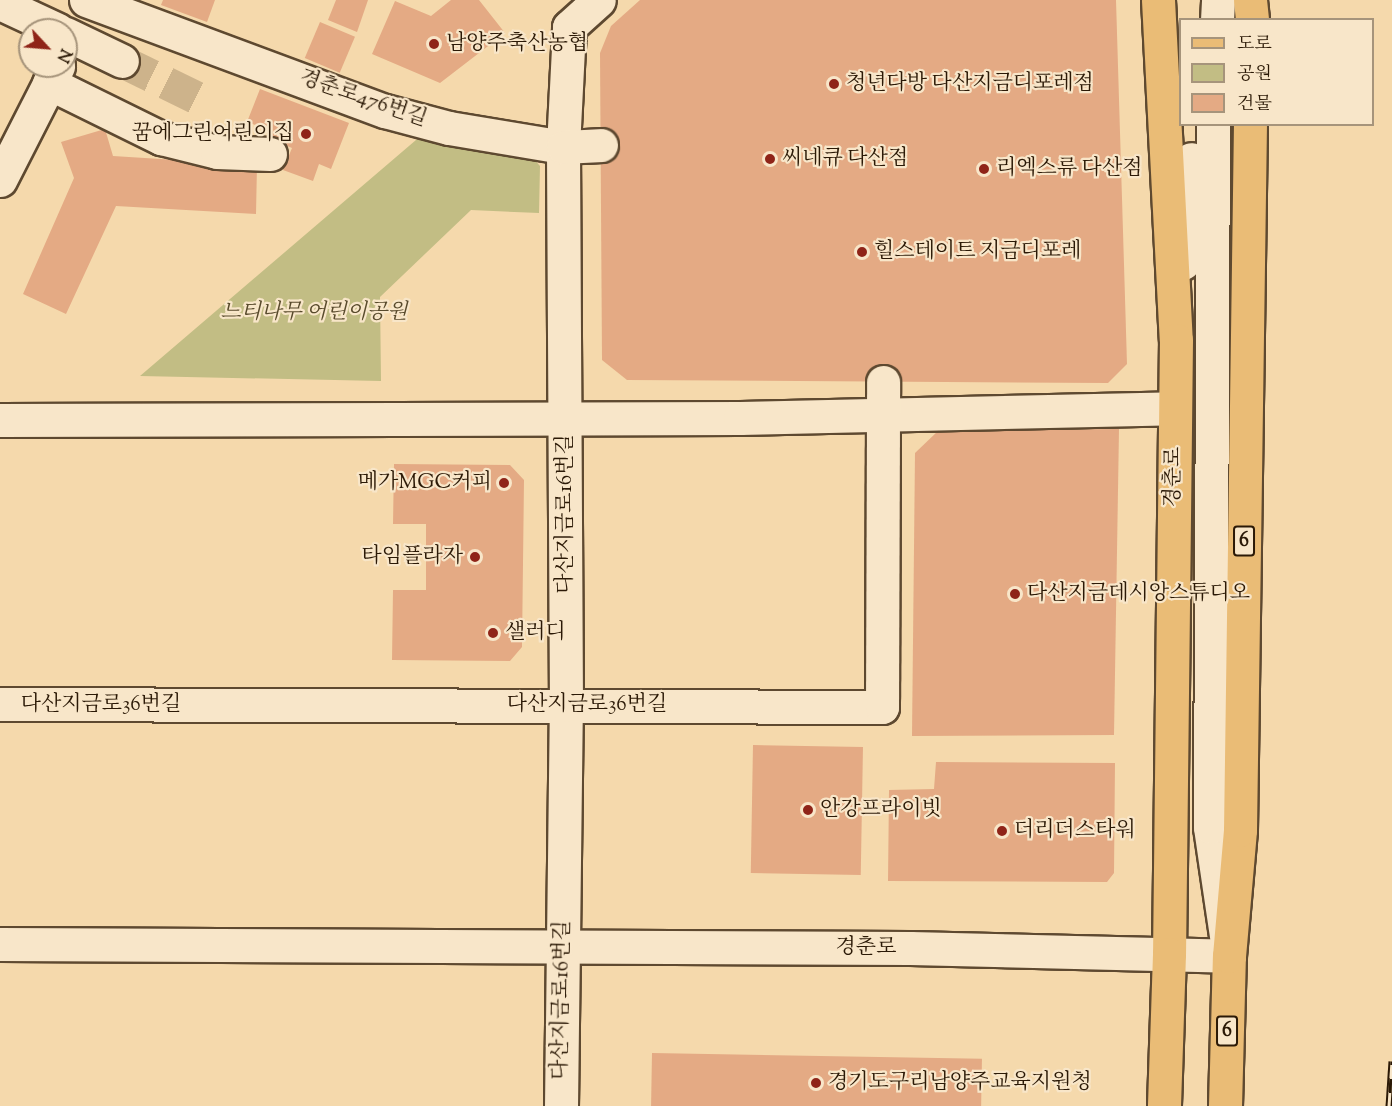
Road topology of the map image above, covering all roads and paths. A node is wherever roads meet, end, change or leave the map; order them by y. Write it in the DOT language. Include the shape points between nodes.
graph roads {
  1 [pos="86,0"];
  2 [pos="598,0"];
  3 [pos="1158,0"];
  4 [pos="1201,0"];
  5 [pos="1218,0"];
  6 [pos="1250,0"];
  7 [pos="0,3"];
  8 [pos="29,18"];
  9 [pos="1202,18"];
  10 [pos="1217,18"];
  11 [pos="1252,18"];
  12 [pos="78,42"];
  13 [pos="122,61"];
  14 [pos="51,78"];
  15 [pos="58,78"];
  16 [pos="1194,126"];
  17 [pos="1213,126"];
  18 [pos="1250,126"];
  19 [pos="600,145"];
  20 [pos="563,147"];
  21 [pos="270,154"];
  22 [pos="0,180"];
  23 [pos="1176,340"];
  24 [pos="883,382"];
  25 [pos="1175,408"];
  26 [pos="883,414"];
  27 [pos="567,417"];
  28 [pos="0,420"];
  29 [pos="0,704"];
  30 [pos="566,705"];
  31 [pos="0,944"];
  32 [pos="562,948"];
  33 [pos="1169,954"];
  34 [pos="1229,956"];
  35 [pos="561,1106"];
  36 [pos="1164,1106"];
  37 [pos="1225,1106"];
  1 -- 20 [label="street, 경춘로476번길" via="385,111 449,128"];
  2 -- 20 [label="street" via="569,27"];
  3 -- 23 [label="main road, 경춘로"];
  4 -- 9 [label="street"];
  5 -- 10 [label="street"];
  6 -- 11 [label="main road"];
  7 -- 8 [label="street"];
  12 -- 13 [label="street"];
  14 -- 22 [label="street"];
  15 -- 21 [label="street" via="160,138 217,152"];
  16 -- 23 [label="street"];
  17 -- 34 [label="street" via="1210,827"];
  18 -- 34 [label="main road, 6" via="1240,830"];
  19 -- 20 [label="street, 경춘로476번길"];
  20 -- 27 [label="street"];
  23 -- 25 [label="main road, 경춘로"];
  24 -- 26 [label="street"];
  25 -- 26 [label="street"];
  25 -- 33 [label="main road, 경춘로"];
  26 -- 27 [label="street"];
  26 -- 30 [label="street, 다산지금로36번길" via="882,707"];
  27 -- 28 [label="street, 다산지금로16번길"];
  27 -- 30 [label="street, 다산지금로16번길"];
  29 -- 30 [label="street, 다산지금로36번길"];
  30 -- 32 [label="street, 다산지금로16번길"];
  31 -- 32 [label="street"];
  32 -- 33 [label="street, 경춘로" via="910,948"];
  32 -- 35 [label="street, 다산지금로16번길"];
  33 -- 34 [label="street, 경춘로"];
  33 -- 36 [label="main road, 경춘로"];
  34 -- 37 [label="main road, 6"];
}
